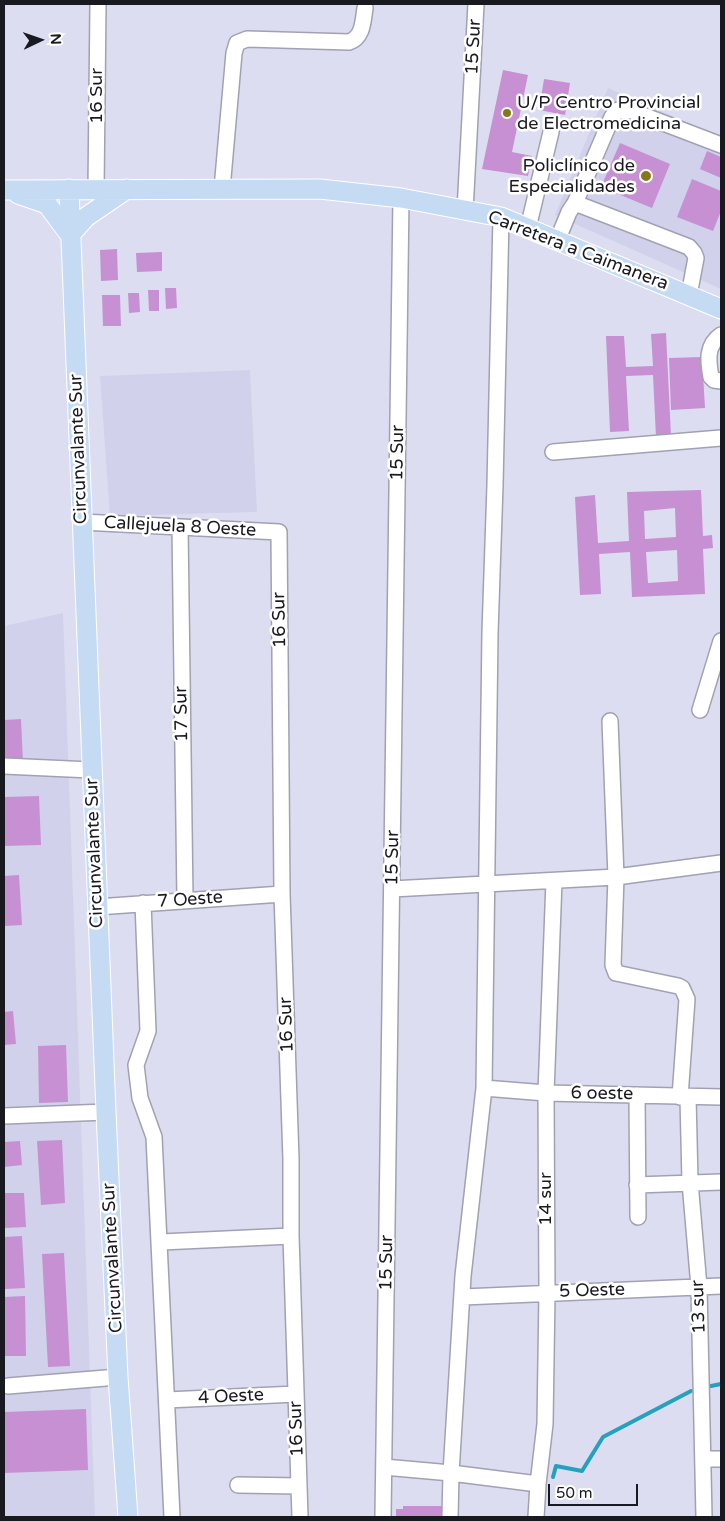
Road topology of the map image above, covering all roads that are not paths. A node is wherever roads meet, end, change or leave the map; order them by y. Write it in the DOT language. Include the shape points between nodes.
graph roads {
  1 [pos="98,4"];
  2 [pos="476,4"];
  3 [pos="366,8"];
  4 [pos="551,132"];
  5 [pos="721,145"];
  6 [pos="68,189"];
  7 [pos="96,189"];
  8 [pos="127,189"];
  9 [pos="222,189"];
  10 [pos="6,190"];
  11 [pos="401,198"];
  12 [pos="575,203"];
  13 [pos="465,210"];
  14 [pos="501,217"];
  15 [pos="528,228"];
  16 [pos="70,235"];
  17 [pos="557,241"];
  18 [pos="688,295"];
  19 [pos="721,309"];
  20 [pos="721,335"];
  21 [pos="721,381"];
  22 [pos="721,438"];
  23 [pos="553,452"];
  24 [pos="82,522"];
  25 [pos="180,527"];
  26 [pos="279,532"];
  27 [pos="721,641"];
  28 [pos="700,710"];
  29 [pos="610,721"];
  30 [pos="4,766"];
  31 [pos="91,770"];
  32 [pos="721,863"];
  33 [pos="616,877"];
  34 [pos="554,881"];
  35 [pos="488,884"];
  36 [pos="392,889"];
  37 [pos="282,894"];
  38 [pos="185,900"];
  39 [pos="143,903"];
  40 [pos="97,907"];
  41 [pos="484,1088"];
  42 [pos="546,1093"];
  43 [pos="637,1095"];
  44 [pos="684,1097"];
  45 [pos="721,1097"];
  46 [pos="106,1112"];
  47 [pos="4,1116"];
  48 [pos="690,1182"];
  49 [pos="721,1182"];
  50 [pos="637,1185"];
  51 [pos="638,1217"];
  52 [pos="290,1236"];
  53 [pos="160,1242"];
  54 [pos="721,1286"];
  55 [pos="699,1287"];
  56 [pos="547,1293"];
  57 [pos="463,1297"];
  58 [pos="118,1377"];
  59 [pos="8,1386"];
  60 [pos="296,1394"];
  61 [pos="167,1400"];
  62 [pos="721,1459"];
  63 [pos="703,1460"];
  64 [pos="384,1467"];
  65 [pos="451,1472"];
  66 [pos="538,1484"];
  67 [pos="238,1485"];
  68 [pos="299,1486"];
  69 [pos="128,1517"];
  70 [pos="172,1517"];
  71 [pos="300,1517"];
  72 [pos="383,1517"];
  73 [pos="450,1517"];
  74 [pos="536,1517"];
  75 [pos="704,1517"];
  1 -- 7 [label="street, 16 Sur"];
  2 -- 13 [label="street, 15 Sur"];
  3 -- 9 [label="street" via="361,33 355,41 247,38 237,43"];
  4 -- 15 [label="street"];
  5 -- 12 [label="street" via="632,111 618,110 612,116"];
  6 -- 7 [label="main road, Carretera a Caimanera"];
  6 -- 10 [label="main road, Carretera a Caimanera"];
  6 -- 16 [label="main road, Circunvalante Sur"];
  7 -- 8 [label="main road, Carretera a Caimanera"];
  8 -- 9 [label="main road, Carretera a Caimanera"];
  8 -- 16 [label="main road" via="86,217"];
  9 -- 11 [label="main road, Carretera a Caimanera" via="320,189"];
  10 -- 16 [label="main road" via="47,204"];
  11 -- 13 [label="main road, Carretera a Caimanera"];
  11 -- 36 [label="street, 15 Sur"];
  12 -- 17 [label="street"];
  12 -- 18 [label="street" via="689,247 696,258"];
  13 -- 14 [label="main road, Carretera a Caimanera"];
  14 -- 15 [label="main road, Carretera a Caimanera"];
  14 -- 35 [label="street" via="490,633"];
  15 -- 17 [label="main road, Carretera a Caimanera"];
  16 -- 24 [label="main road, Circunvalante Sur"];
  17 -- 18 [label="main road, Carretera a Caimanera"];
  18 -- 19 [label="main road, Carretera a Caimanera"];
  20 -- 21 [label="street" via="711,346 708,357 710,377"];
  22 -- 23 [label="street"];
  24 -- 25 [label="street, Callejuela 8 Oeste"];
  24 -- 31 [label="main road, Circunvalante Sur"];
  25 -- 26 [label="street, Callejuela 8 Oeste"];
  25 -- 38 [label="street, 17 Sur"];
  26 -- 37 [label="street, 16 Sur"];
  27 -- 28 [label="street"];
  29 -- 33 [label="street"];
  30 -- 31 [label="street"];
  31 -- 40 [label="main road, Circunvalante Sur"];
  32 -- 33 [label="street"];
  33 -- 34 [label="street"];
  33 -- 44 [label="street, 13 sur" via="613,965 616,973 678,986 687,999"];
  34 -- 35 [label="street"];
  34 -- 42 [label="street, 14 sur"];
  35 -- 36 [label="street"];
  35 -- 41 [label="street"];
  36 -- 64 [label="street, 15 Sur"];
  37 -- 38 [label="street, 7 Oeste"];
  37 -- 52 [label="street, 16 Sur" via="292,1159"];
  38 -- 39 [label="street, 7 Oeste"];
  39 -- 40 [label="street, 7 Oeste"];
  39 -- 53 [label="street" via="148,1030 136,1065 140,1098 154,1137"];
  40 -- 46 [label="main road, Circunvalante Sur"];
  41 -- 42 [label="street, 6 oeste"];
  41 -- 57 [label="street"];
  42 -- 43 [label="street, 6 oeste"];
  42 -- 56 [label="street, 14 sur"];
  43 -- 44 [label="street, 6 oeste"];
  43 -- 50 [label="street"];
  44 -- 45 [label="street, 6 oeste"];
  44 -- 48 [label="street, 13 sur"];
  46 -- 47 [label="street"];
  46 -- 58 [label="main road, Circunvalante Sur"];
  48 -- 49 [label="street"];
  48 -- 50 [label="street"];
  48 -- 55 [label="street, 13 sur"];
  50 -- 51 [label="street"];
  52 -- 53 [label="street"];
  52 -- 60 [label="street, 16 Sur"];
  53 -- 61 [label="street"];
  54 -- 55 [label="street, 5 Oeste"];
  55 -- 56 [label="street, 5 Oeste"];
  55 -- 63 [label="street, 13 sur"];
  56 -- 57 [label="street, 5 Oeste"];
  56 -- 66 [label="street, 14 sur" via="545,1424"];
  57 -- 65 [label="street"];
  58 -- 59 [label="street"];
  58 -- 69 [label="main road, Circunvalante Sur"];
  60 -- 61 [label="street, 4 Oeste"];
  60 -- 68 [label="street, 16 Sur"];
  61 -- 70 [label="street"];
  62 -- 63 [label="street"];
  63 -- 75 [label="street, 13 sur"];
  64 -- 65 [label="street"];
  64 -- 72 [label="street, 15 Sur"];
  65 -- 66 [label="street"];
  65 -- 73 [label="street"];
  66 -- 74 [label="street, 14 sur"];
  67 -- 68 [label="street"];
  68 -- 71 [label="street, 16 Sur"];
}
